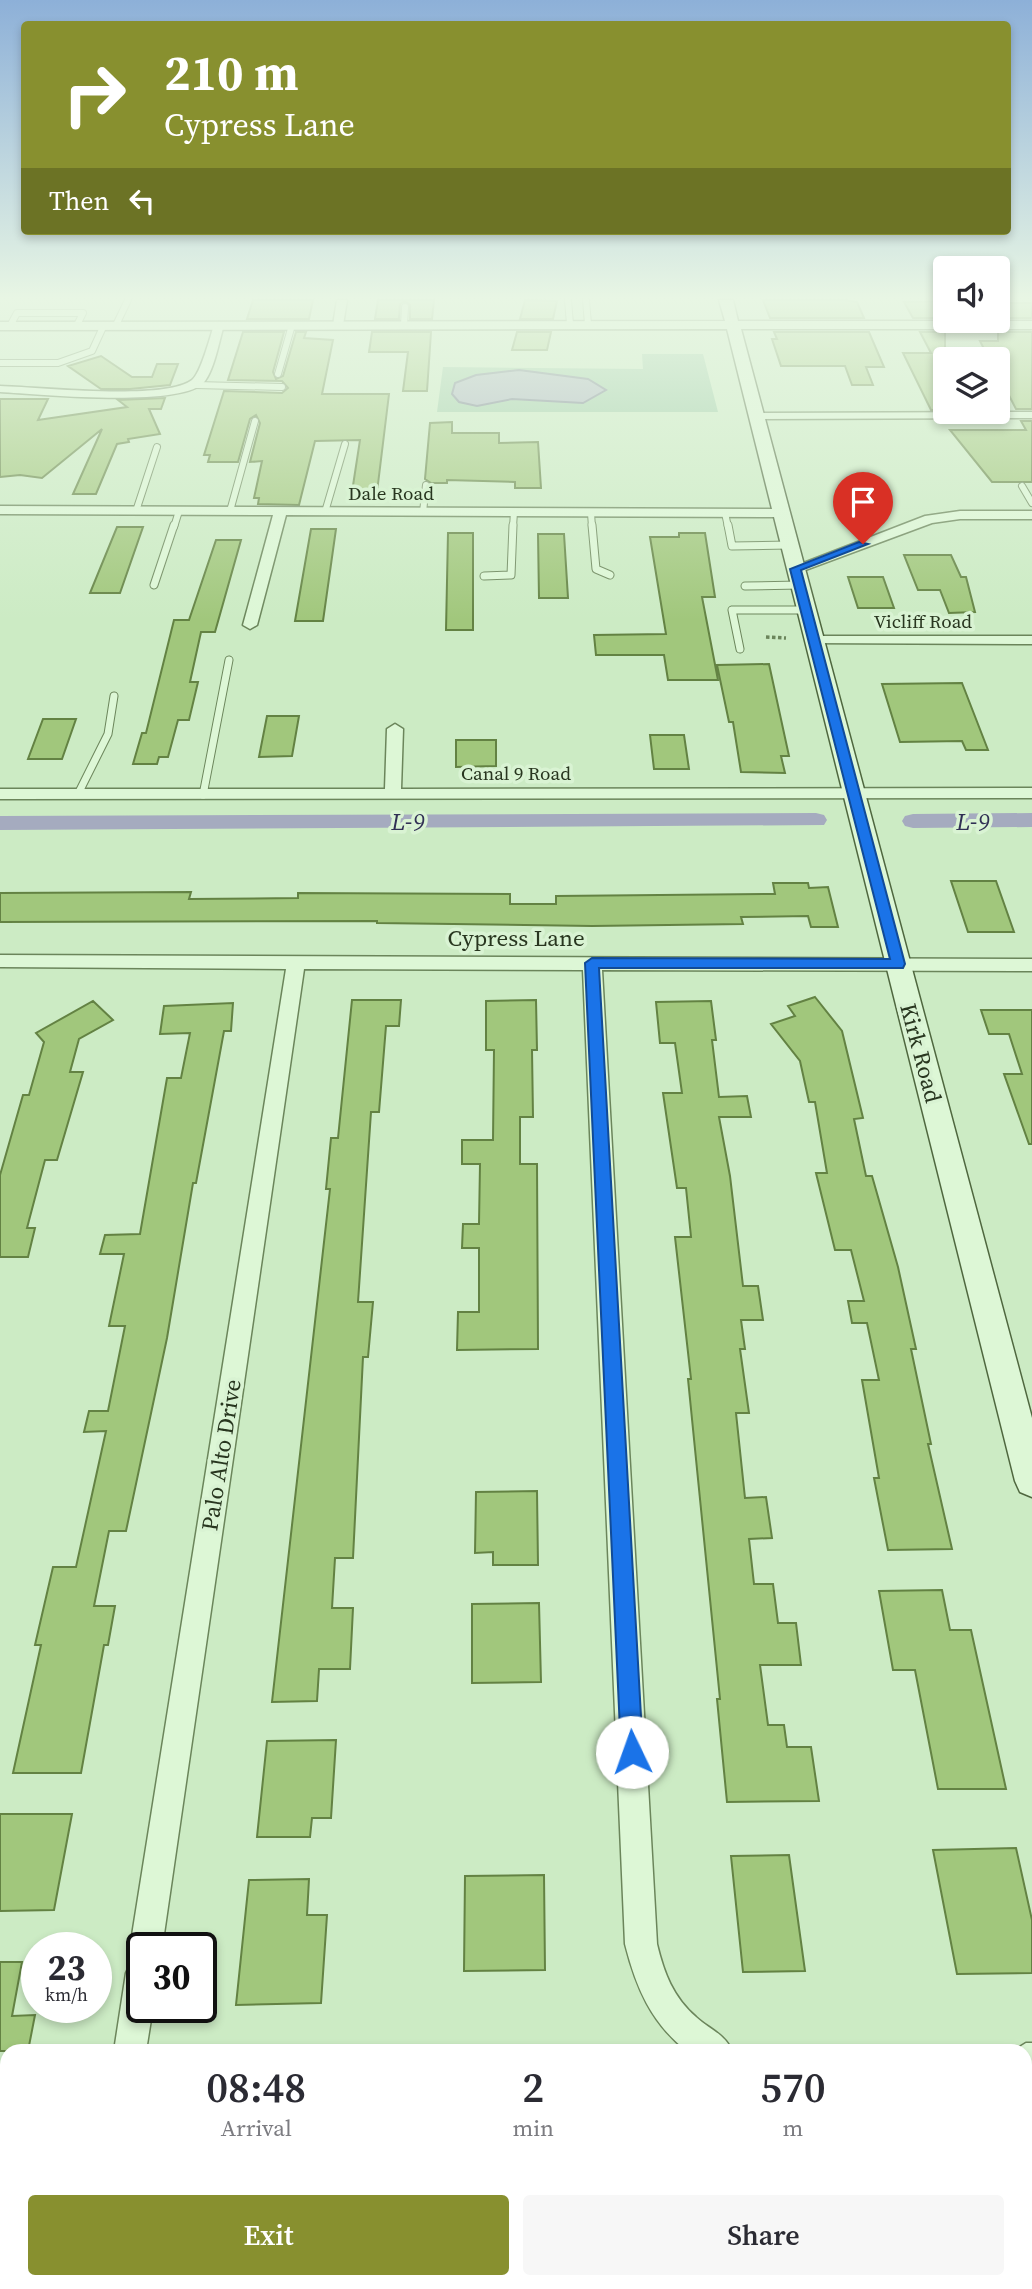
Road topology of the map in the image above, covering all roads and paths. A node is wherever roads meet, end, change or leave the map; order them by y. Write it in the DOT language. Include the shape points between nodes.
graph roads {
  1 [pos="754,407"];
  2 [pos="1032,415"];
  3 [pos="756,416"];
  4 [pos="255,421"];
  5 [pos="345,444"];
  6 [pos="157,447"];
  7 [pos="426,485"];
  8 [pos="1022,486"];
  9 [pos="1032,503"];
  10 [pos="0,510"];
  11 [pos="136,511"];
  12 [pos="179,511"];
  13 [pos="230,511"];
  14 [pos="280,512"];
  15 [pos="325,512"];
  16 [pos="423,512"];
  17 [pos="514,512"];
  18 [pos="591,513"];
  19 [pos="726,513"];
  20 [pos="781,513"];
  21 [pos="1032,515"];
  22 [pos="795,566"];
  23 [pos="610,575"];
  24 [pos="484,576"];
  25 [pos="153,585"];
  26 [pos="745,586"];
  27 [pos="806,610"];
  28 [pos="250,625"];
  29 [pos="766,637"];
  30 [pos="786,638"];
  31 [pos="814,640"];
  32 [pos="1032,640"];
  33 [pos="740,649"];
  34 [pos="229,660"];
  35 [pos="114,696"];
  36 [pos="395,729"];
  37 [pos="854,793"];
  38 [pos="1032,793"];
  39 [pos="0,794"];
  40 [pos="78,794"];
  41 [pos="203,795"];
  42 [pos="393,795"];
  43 [pos="0,962"];
  44 [pos="296,962"];
  45 [pos="592,963"];
  46 [pos="898,964"];
  47 [pos="1032,965"];
  48 [pos="1032,1481"];
  49 [pos="148,1932"];
  50 [pos="134,2023"];
  51 [pos="131,2044"];
  52 [pos="704,2044"];
  1 -- 3 [label="street, Kirk Road"];
  2 -- 3 [label="street"];
  3 -- 20 [label="street, Kirk Road"];
  4 -- 13 [label="lane"];
  5 -- 15 [label="lane"];
  6 -- 11 [label="lane"];
  7 -- 16 [label="lane"];
  8 -- 9 [label="lane"];
  10 -- 11 [label="street, Dale Road"];
  11 -- 12 [label="street, Dale Road"];
  12 -- 13 [label="street, Dale Road"];
  12 -- 25 [label="lane"];
  13 -- 14 [label="street, Dale Road"];
  14 -- 15 [label="street, Dale Road"];
  14 -- 28 [label="street"];
  15 -- 16 [label="street, Dale Road"];
  16 -- 17 [label="street, Dale Road"];
  17 -- 18 [label="street, Dale Road"];
  17 -- 24 [label="lane" via="511,575"];
  18 -- 19 [label="street, Dale Road"];
  18 -- 23 [label="lane" via="596,569"];
  19 -- 20 [label="street, Dale Road"];
  19 -- 22 [label="lane" via="732,546"];
  20 -- 22 [label="street, Kirk Road"];
  21 -- 22 [label="street" via="943,516"];
  22 -- 26 [label="lane"];
  22 -- 27 [label="street, Kirk Road"];
  27 -- 31 [label="street, Kirk Road"];
  27 -- 33 [label="lane" via="732,610"];
  29 -- 30 [label="path"];
  31 -- 32 [label="street, Vicliff Road"];
  31 -- 37 [label="street, Kirk Road"];
  34 -- 41 [label="lane"];
  35 -- 40 [label="lane" via="99,755"];
  36 -- 42 [label="street"];
  37 -- 38 [label="street, Canal 9 Road"];
  37 -- 42 [label="street, Canal 9 Road"];
  37 -- 46 [label="street, Kirk Road"];
  39 -- 40 [label="street, Canal 9 Road"];
  40 -- 41 [label="street, Canal 9 Road"];
  41 -- 42 [label="street, Canal 9 Road"];
  43 -- 44 [label="street, Cypress Lane"];
  44 -- 45 [label="street, Cypress Lane"];
  44 -- 49 [label="street, Palo Alto Drive"];
  45 -- 46 [label="street, Cypress Lane"];
  45 -- 52 [label="street" via="642,1944 649,1978 665,2009 688,2035"];
  46 -- 47 [label="street, Cypress Lane"];
  46 -- 48 [label="street, Kirk Road"];
  50 -- 51 [label="street"];
}
